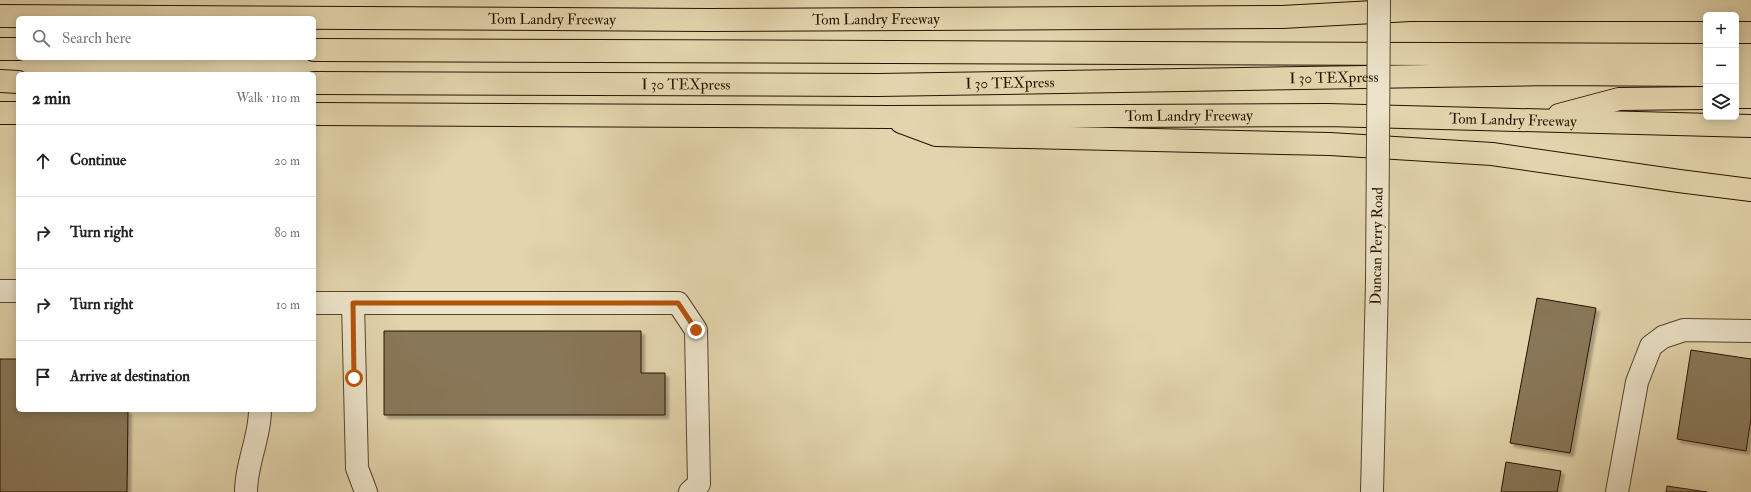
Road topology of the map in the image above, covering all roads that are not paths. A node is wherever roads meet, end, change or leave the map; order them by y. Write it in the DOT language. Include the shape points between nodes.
graph roads {
  1 [pos="1379,0"];
  2 [pos="1452,0"];
  3 [pos="1410,10"];
  4 [pos="1751,10"];
  5 [pos="0,16"];
  6 [pos="16,16"];
  7 [pos="316,18"];
  8 [pos="0,49"];
  9 [pos="16,49"];
  10 [pos="316,50"];
  11 [pos="1703,55"];
  12 [pos="1739,55"];
  13 [pos="1751,55"];
  14 [pos="1703,75"];
  15 [pos="1739,75"];
  16 [pos="1751,76"];
  17 [pos="0,82"];
  18 [pos="16,82"];
  19 [pos="316,83"];
  20 [pos="1739,97"];
  21 [pos="1751,97"];
  22 [pos="1703,98"];
  23 [pos="0,113"];
  24 [pos="16,113"];
  25 [pos="316,114"];
  26 [pos="889,117"];
  27 [pos="1534,121"];
  28 [pos="1751,126"];
  29 [pos="1751,190"];
  30 [pos="0,291"];
  31 [pos="16,291"];
  32 [pos="316,303"];
  33 [pos="353,303"];
  34 [pos="1751,331"];
  35 [pos="260,412"];
  36 [pos="246,492"];
  37 [pos="366,492"];
  38 [pos="690,492"];
  39 [pos="1372,492"];
  40 [pos="1617,492"];
  1 -- 39 [label="street, Duncan Perry Road, bridge" via="1377,282"];
  2 -- 3 [label="highway"];
  3 -- 4 [label="highway, Tom Landry Freeway"];
  3 -- 7 [label="highway, Tom Landry Freeway" via="1282,17 718,20"];
  5 -- 6 [label="highway, Tom Landry Freeway"];
  8 -- 9 [label="highway"];
  10 -- 11 [label="highway, I 30 TEXpress"];
  12 -- 13 [label="highway"];
  14 -- 19 [label="highway, I 30 TEXpress" via="1550,74 878,85"];
  15 -- 16 [label="highway"];
  17 -- 18 [label="highway"];
  20 -- 21 [label="highway"];
  22 -- 27 [label="highway" via="1619,99"];
  23 -- 24 [label="highway"];
  25 -- 26 [label="highway, Tom Landry Freeway"];
  26 -- 27 [label="highway, Tom Landry Freeway" via="1327,115"];
  26 -- 29 [label="highway" via="936,135 1330,144 1492,154"];
  27 -- 28 [label="highway, Tom Landry Freeway"];
  30 -- 31 [label="street"];
  32 -- 33 [label="street"];
  33 -- 37 [label="street" via="357,468"];
  33 -- 38 [label="street" via="678,303 696,330 699,484"];
  34 -- 40 [label="street" via="1684,330 1663,336 1651,346 1637,382"];
  35 -- 36 [label="street" via="248,468"];
}
